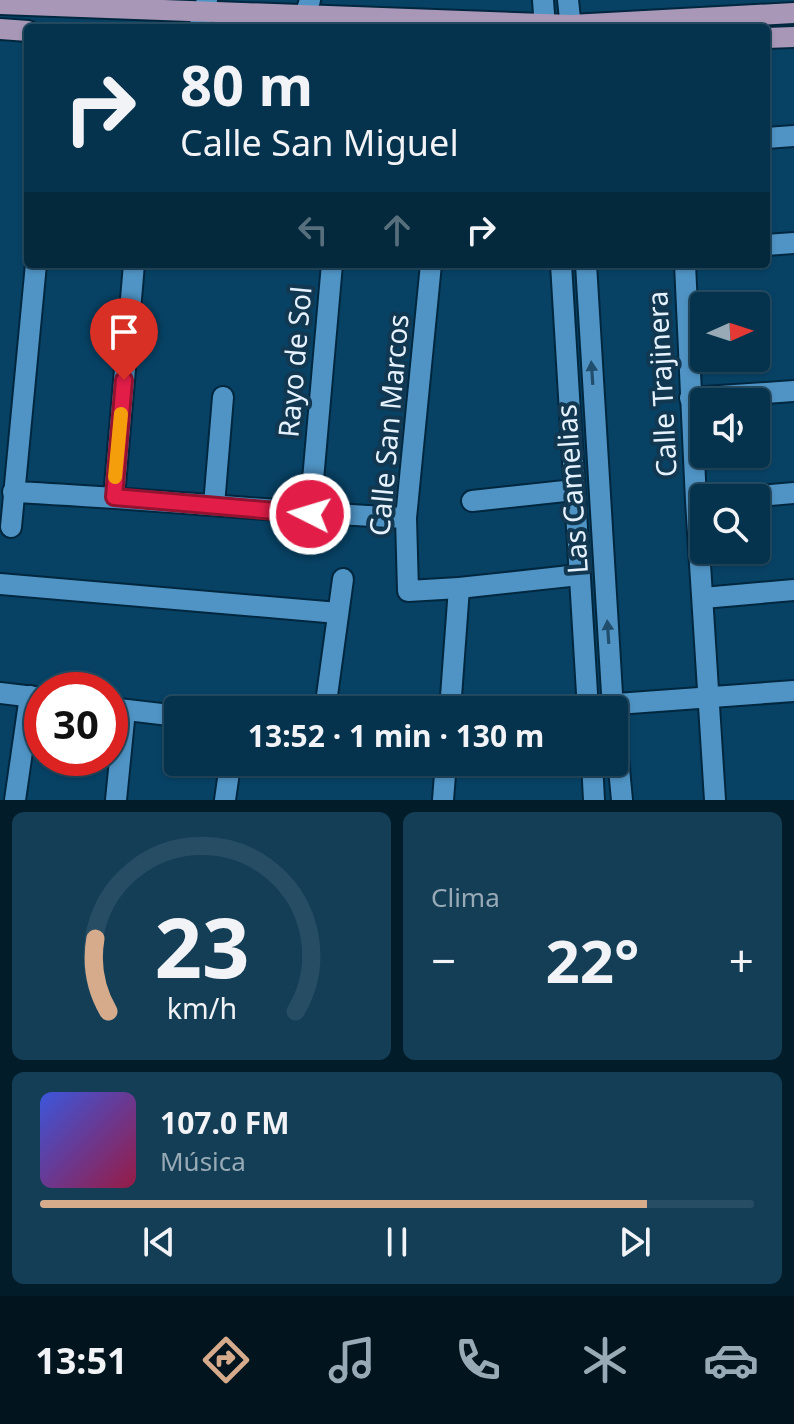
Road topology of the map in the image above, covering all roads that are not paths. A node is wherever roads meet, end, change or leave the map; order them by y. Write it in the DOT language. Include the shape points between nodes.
graph roads {
  1 [pos="543,0"];
  2 [pos="568,0"];
  3 [pos="0,4"];
  4 [pos="99,4"];
  5 [pos="308,8"];
  6 [pos="203,13"];
  7 [pos="794,13"];
  8 [pos="531,24"];
  9 [pos="545,24"];
  10 [pos="571,24"];
  11 [pos="605,24"];
  12 [pos="0,29"];
  13 [pos="24,31"];
  14 [pos="794,37"];
  15 [pos="770,38"];
  16 [pos="794,136"];
  17 [pos="770,138"];
  18 [pos="794,243"];
  19 [pos="770,245"];
  20 [pos="36,268"];
  21 [pos="134,268"];
  22 [pos="332,268"];
  23 [pos="431,268"];
  24 [pos="561,268"];
  25 [pos="586,268"];
  26 [pos="685,268"];
  27 [pos="794,391"];
  28 [pos="770,393"];
  29 [pos="223,397"];
  30 [pos="690,398"];
  31 [pos="574,490"];
  32 [pos="13,492"];
  33 [pos="794,493"];
  34 [pos="770,495"];
  35 [pos="114,497"];
  36 [pos="472,501"];
  37 [pos="214,505"];
  38 [pos="310,514"];
  39 [pos="406,518"];
  40 [pos="11,527"];
  41 [pos="702,564"];
  42 [pos="579,575"];
  43 [pos="343,579"];
  44 [pos="0,584"];
  45 [pos="459,588"];
  46 [pos="794,590"];
  47 [pos="703,598"];
  48 [pos="338,613"];
  49 [pos="794,691"];
  50 [pos="0,693"];
  51 [pos="24,696"];
  52 [pos="327,696"];
  53 [pos="451,696"];
  54 [pos="587,696"];
  55 [pos="612,696"];
  56 [pos="709,697"];
  57 [pos="628,708"];
  58 [pos="128,710"];
  59 [pos="164,714"];
  60 [pos="24,756"];
  61 [pos="117,776"];
  62 [pos="228,776"];
  63 [pos="445,776"];
  64 [pos="593,776"];
  65 [pos="620,776"];
  66 [pos="15,800"];
  67 [pos="116,800"];
  68 [pos="225,800"];
  69 [pos="443,800"];
  70 [pos="594,800"];
  71 [pos="622,800"];
  72 [pos="715,800"];
  1 -- 9 [label="street"];
  2 -- 10 [label="street"];
  3 -- 4 [label="main road"];
  4 -- 6 [label="main road"];
  5 -- 6 [label="main road"];
  5 -- 8 [label="main road"];
  7 -- 11 [label="main road"];
  12 -- 13 [label="main road"];
  14 -- 15 [label="main road"];
  16 -- 17 [label="street"];
  18 -- 19 [label="street"];
  20 -- 32 [label="street"];
  21 -- 35 [label="street"];
  22 -- 38 [label="street, Rayo de Sol"];
  23 -- 39 [label="street, Calle San Marcos"];
  24 -- 31 [label="street"];
  55 -- 25 [label="street, Las Camelias, one-way"];
  26 -- 30 [label="street, Calle Trajinera"];
  27 -- 28 [label="street"];
  29 -- 37 [label="street"];
  31 -- 36 [label="street"];
  31 -- 42 [label="street"];
  32 -- 35 [label="street"];
  32 -- 40 [label="street"];
  33 -- 34 [label="street"];
  35 -- 37 [label="street"];
  37 -- 38 [label="street"];
  38 -- 39 [label="street"];
  39 -- 45 [label="street, Calle San Marcos" via="408,591"];
  41 -- 47 [label="street, Calle Trajinera"];
  42 -- 45 [label="street"];
  42 -- 54 [label="street"];
  43 -- 48 [label="street"];
  44 -- 48 [label="street"];
  45 -- 53 [label="street"];
  46 -- 47 [label="street"];
  47 -- 56 [label="street, Calle Trajinera"];
  48 -- 52 [label="street"];
  49 -- 56 [label="street"];
  50 -- 51 [label="street"];
  56 -- 57 [label="street"];
  56 -- 72 [label="street, Calle Trajinera"];
  58 -- 59 [label="street"];
  60 -- 66 [label="street"];
  61 -- 67 [label="street"];
  62 -- 68 [label="street"];
  63 -- 69 [label="street"];
  64 -- 70 [label="street"];
  65 -- 71 [label="street, Las Camelias"];
}
